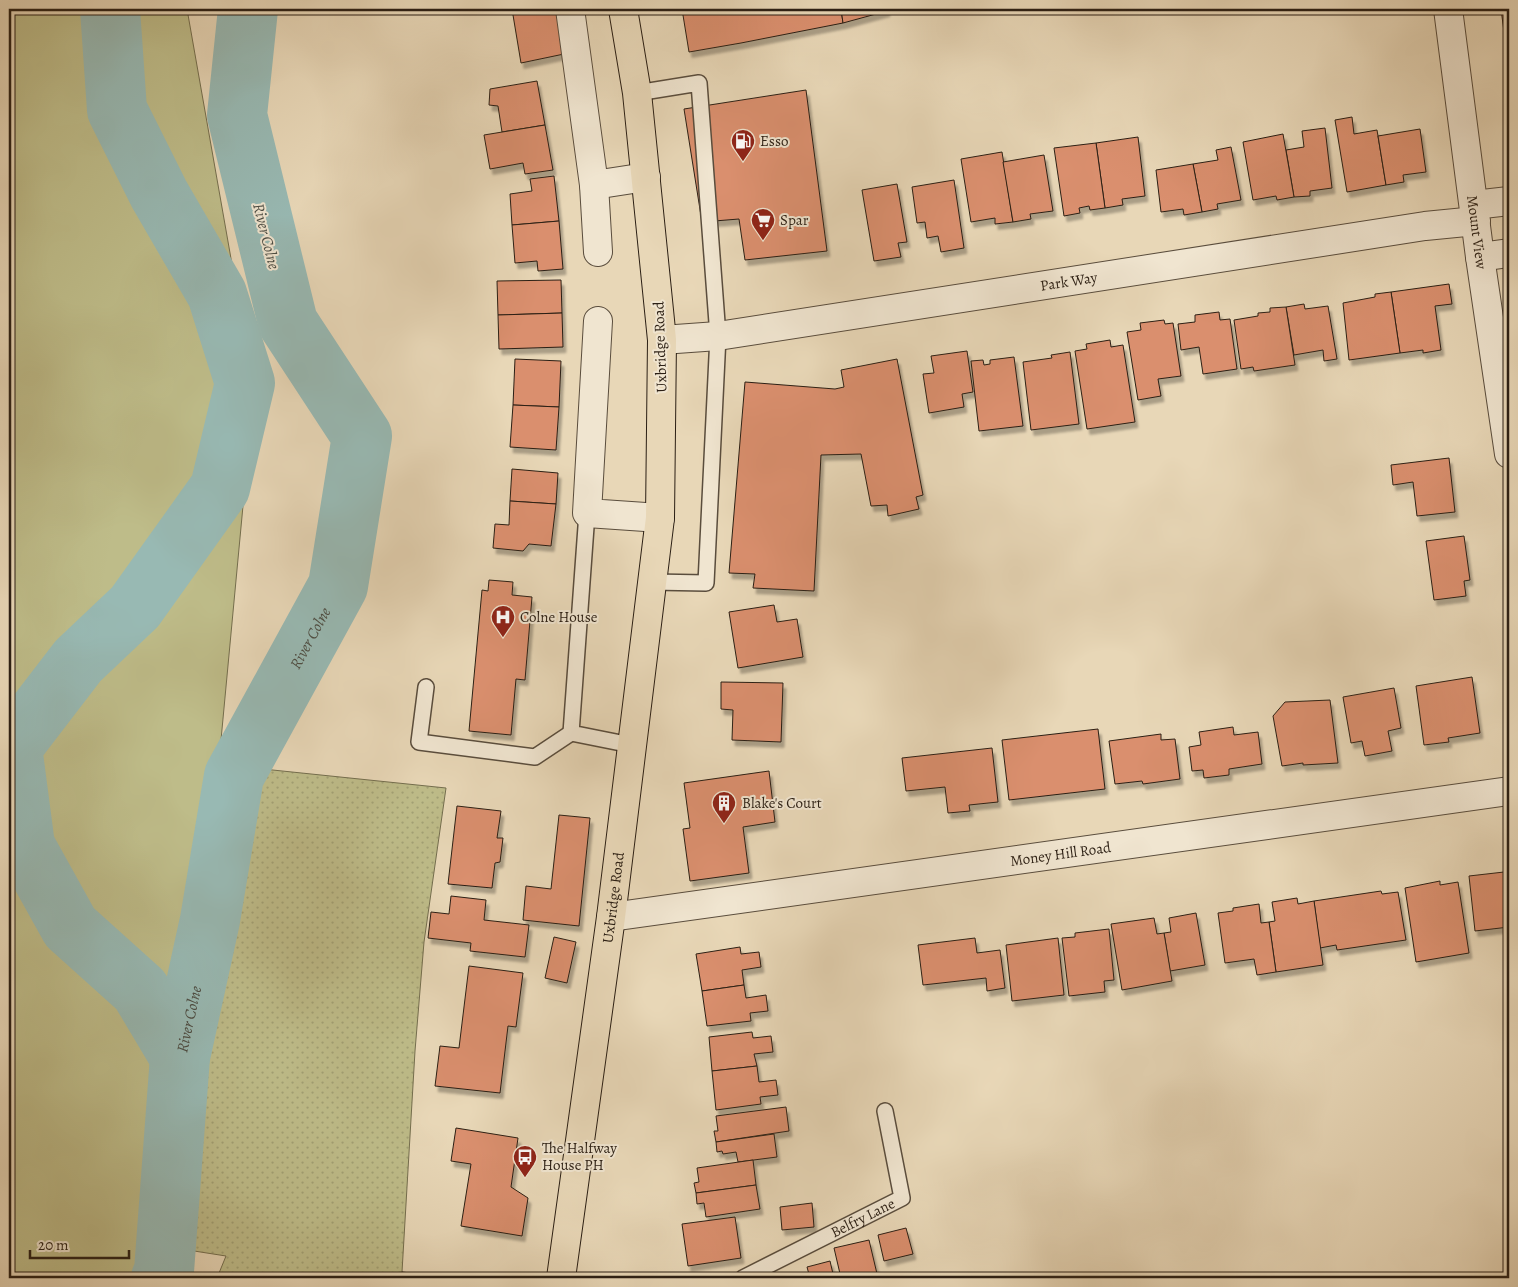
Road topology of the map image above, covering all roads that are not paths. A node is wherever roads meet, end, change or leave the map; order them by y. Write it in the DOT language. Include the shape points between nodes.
graph roads {
  1 [pos="570,9"];
  2 [pos="623,9"];
  3 [pos="1448,9"];
  4 [pos="637,93"];
  5 [pos="646,177"];
  6 [pos="594,185"];
  7 [pos="1509,201"];
  8 [pos="1475,213"];
  9 [pos="598,252"];
  10 [pos="1509,253"];
  11 [pos="1480,257"];
  12 [pos="598,321"];
  13 [pos="718,336"];
  14 [pos="662,340"];
  15 [pos="1509,454"];
  16 [pos="587,514"];
  17 [pos="660,518"];
  18 [pos="652,582"];
  19 [pos="426,686"];
  20 [pos="571,733"];
  21 [pos="631,745"];
  22 [pos="1509,791"];
  23 [pos="611,917"];
  24 [pos="885,1111"];
  25 [pos="561,1278"];
  26 [pos="743,1278"];
  1 -- 6 [label="street"];
  2 -- 4 [label="main road, Uxbridge Road"];
  3 -- 8 [label="street, Mount View"];
  4 -- 5 [label="main road, Uxbridge Road"];
  4 -- 13 [label="lane" via="699,83"];
  5 -- 6 [label="street"];
  5 -- 14 [label="main road, Uxbridge Road"];
  6 -- 9 [label="street"];
  7 -- 8 [label="street, Park Way"];
  8 -- 11 [label="street, Mount View"];
  8 -- 13 [label="street, Park Way" via="1416,228"];
  10 -- 11 [label="street"];
  11 -- 15 [label="street, Mount View"];
  12 -- 16 [label="street"];
  13 -- 14 [label="street, Park Way"];
  13 -- 18 [label="lane" via="706,583"];
  14 -- 17 [label="main road, Uxbridge Road"];
  16 -- 17 [label="street"];
  16 -- 20 [label="lane"];
  17 -- 18 [label="main road, Uxbridge Road"];
  18 -- 21 [label="main road, Uxbridge Road"];
  19 -- 20 [label="lane" via="419,742 535,757"];
  20 -- 21 [label="lane"];
  21 -- 23 [label="main road, Uxbridge Road"];
  22 -- 23 [label="street, Money Hill Road"];
  23 -- 25 [label="main road, Uxbridge Road"];
  24 -- 26 [label="lane, Belfry Lane" via="902,1198"];
}
